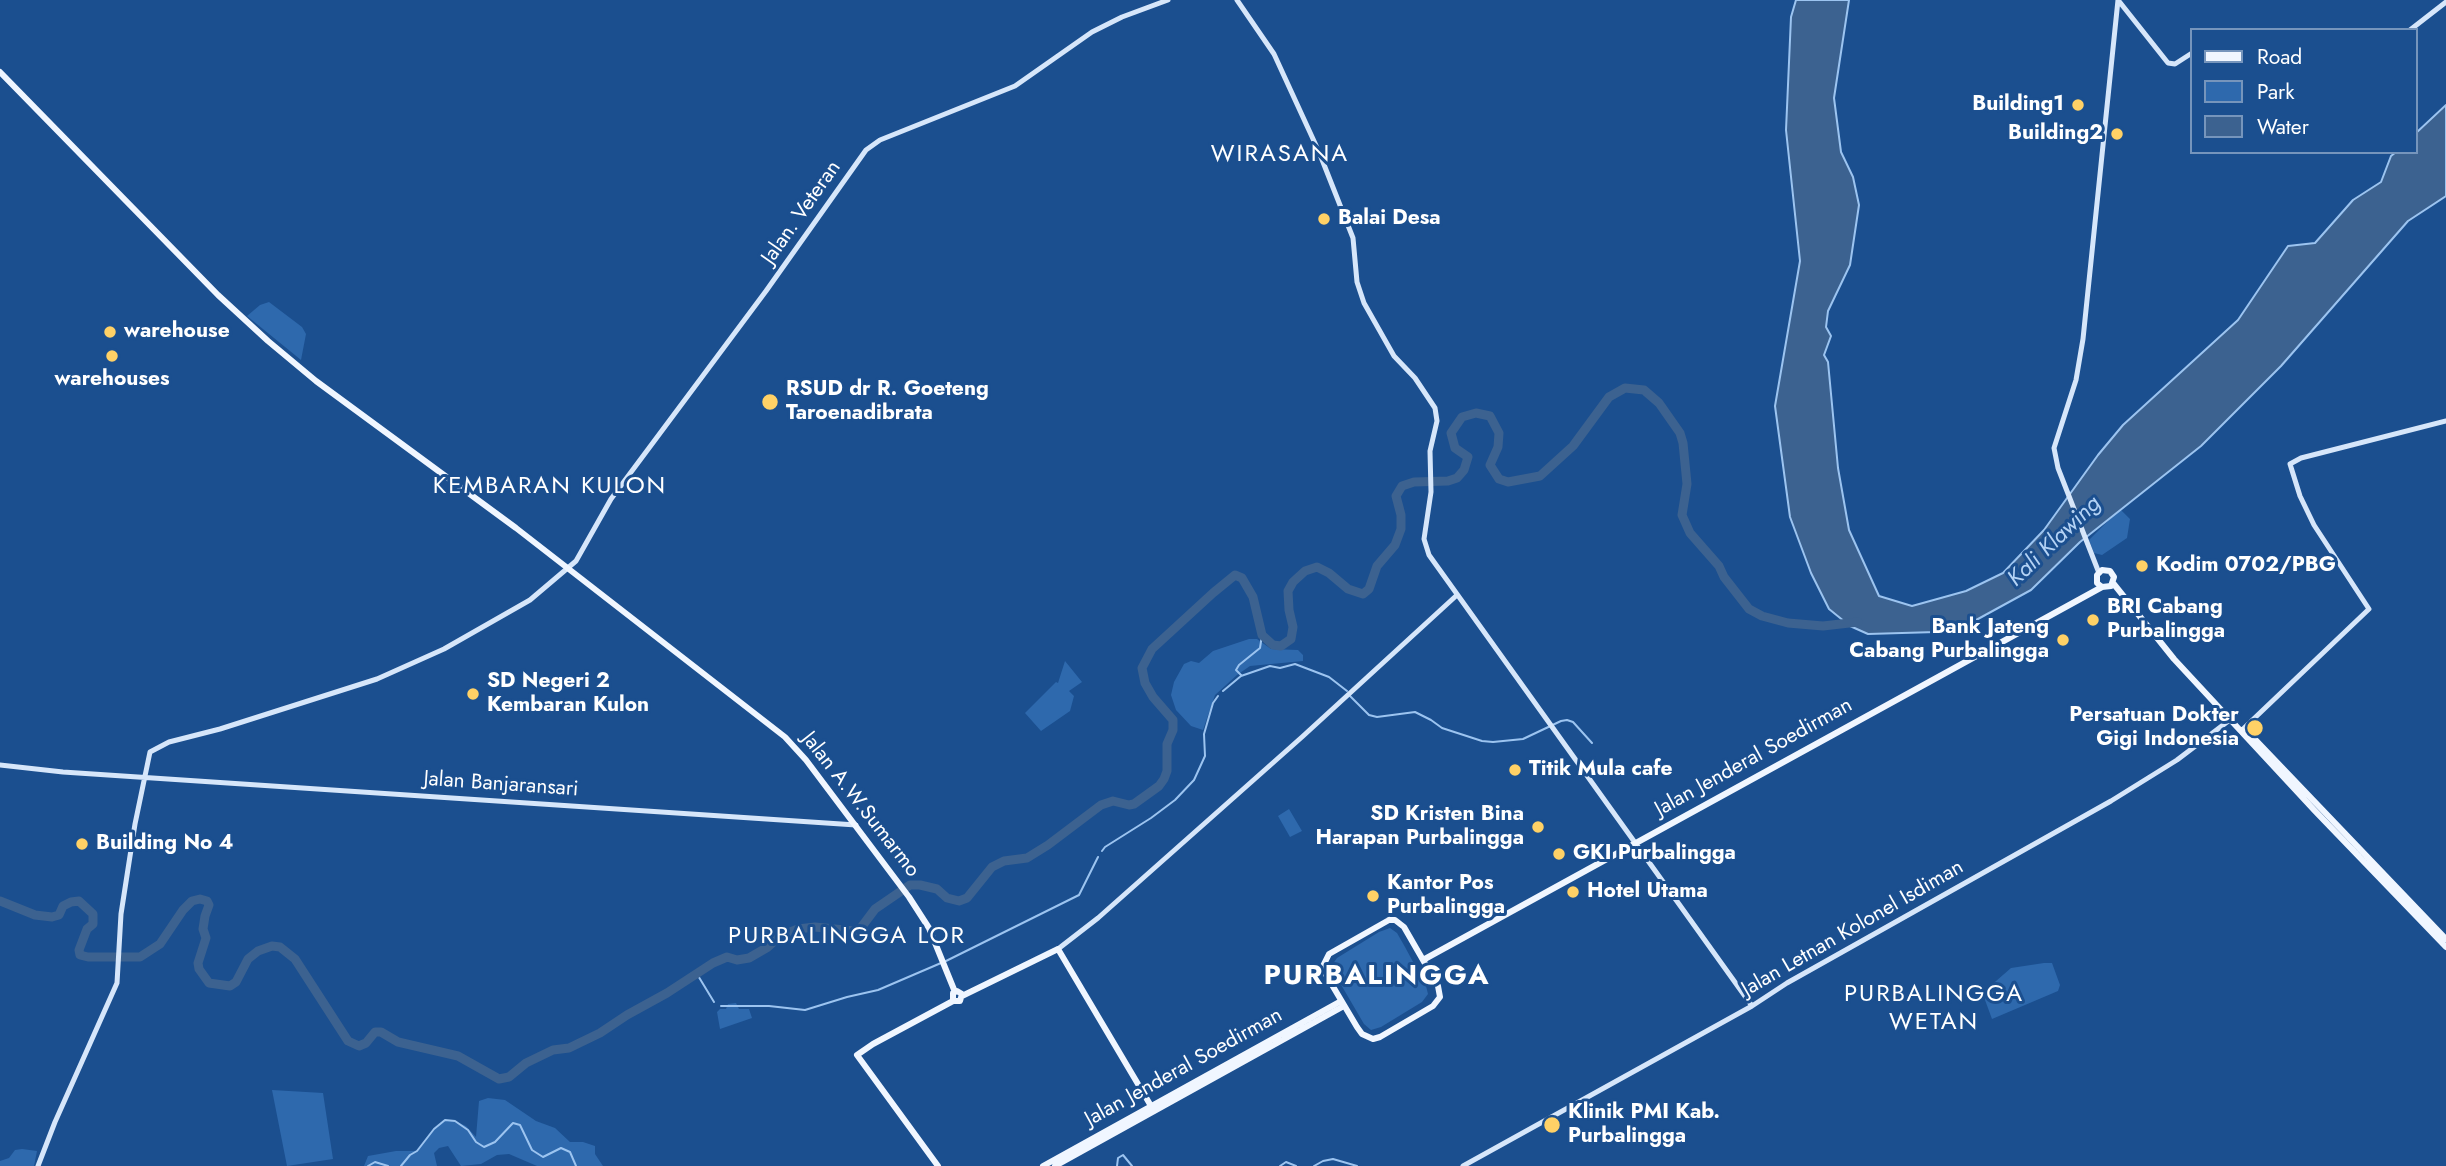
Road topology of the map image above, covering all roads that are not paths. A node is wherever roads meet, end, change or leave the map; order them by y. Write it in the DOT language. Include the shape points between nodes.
graph roads {
  1 [pos="1168,0"];
  2 [pos="1237,0"];
  3 [pos="2118,0"];
  4 [pos="2446,2"];
  5 [pos="2413,28"];
  6 [pos="2190,54"];
  7 [pos="0,72"];
  8 [pos="2446,421"];
  9 [pos="567,568"];
  10 [pos="2099,573"];
  11 [pos="2113,583"];
  12 [pos="2102,587"];
  13 [pos="1457,595"];
  14 [pos="2231,719"];
  15 [pos="2242,730"];
  16 [pos="0,765"];
  17 [pos="144,776"];
  18 [pos="2318,810"];
  19 [pos="856,825"];
  20 [pos="1636,843"];
  21 [pos="2446,939"];
  22 [pos="2446,947"];
  23 [pos="1058,949"];
  24 [pos="1423,960"];
  25 [pos="955,992"];
  26 [pos="962,996"];
  27 [pos="953,1000"];
  28 [pos="1342,1003"];
  29 [pos="1752,1006"];
  30 [pos="1151,1106"];
  31 [pos="38,1166"];
  32 [pos="938,1166"];
  33 [pos="1043,1166"];
  34 [pos="1055,1166"];
  35 [pos="1463,1166"];
  1 -- 9 [label="street, Jalan. Veteran" via="1086,35 1015,86 880,140 866,150 611,499 586,547"];
  2 -- 13 [label="street" via="1274,54 1319,152 1353,238 1364,303 1394,356 1435,408 1424,539"];
  3 -- 6 [label="street" via="2168,63 2175,64"];
  3 -- 10 [label="street" via="2083,339 2076,380 2054,448"];
  4 -- 5 [label="street"];
  7 -- 9 [label="main road, Jalan A.W.Sumarmo" via="268,341"];
  8 -- 15 [label="street" via="2290,464 2314,525 2369,609"];
  9 -- 17 [label="street, Jalan. Veteran" via="530,600 420,661 377,679 156,747 148,755"];
  9 -- 19 [label="main road, Jalan A.W.Sumarmo" via="785,737"];
  10 -- 11 [label="main road" via="2110,571"];
  10 -- 12 [label="main road" via="2096,581"];
  11 -- 12 [label="main road"];
  11 -- 14 [label="main road" via="2176,661"];
  12 -- 20 [label="main road, Jalan Jenderal Soedirman"];
  13 -- 20 [label="street"];
  13 -- 23 [label="street" via="1176,849"];
  14 -- 15 [label="main road"];
  14 -- 29 [label="street, Jalan Letnan Kolonel Isdiman" via="2177,760 2101,807"];
  15 -- 18 [label="main road"];
  16 -- 17 [label="street, Jalan Banjaransari"];
  17 -- 19 [label="street, Jalan Banjaransari"];
  17 -- 31 [label="street, Jalan. Veteran" via="121,914 115,992"];
  18 -- 21 [label="main road"];
  18 -- 22 [label="main road"];
  19 -- 25 [label="main road, Jalan A.W.Sumarmo" via="929,928"];
  20 -- 24 [label="main road, Jalan Jenderal Soedirman"];
  20 -- 29 [label="street"];
  23 -- 26 [label="main road"];
  23 -- 30 [label="main road"];
  24 -- 28 [label="main road" via="1438,986 1438,1001 1380,1038 1362,1034"];
  24 -- 28 [label="main road" via="1401,923 1384,921 1325,960 1323,971"];
  25 -- 26 [label="main road"];
  25 -- 27 [label="main road"];
  26 -- 27 [label="main road" via="960,1001"];
  27 -- 32 [label="main road" via="857,1055"];
  28 -- 30 [label="main road, Jalan Jenderal Soedirman"];
  28 -- 34 [label="main road, Jalan Jenderal Soedirman"];
  29 -- 35 [label="street, Jalan Letnan Kolonel Isdiman"];
  30 -- 33 [label="main road, Jalan Jenderal Soedirman"];
}
